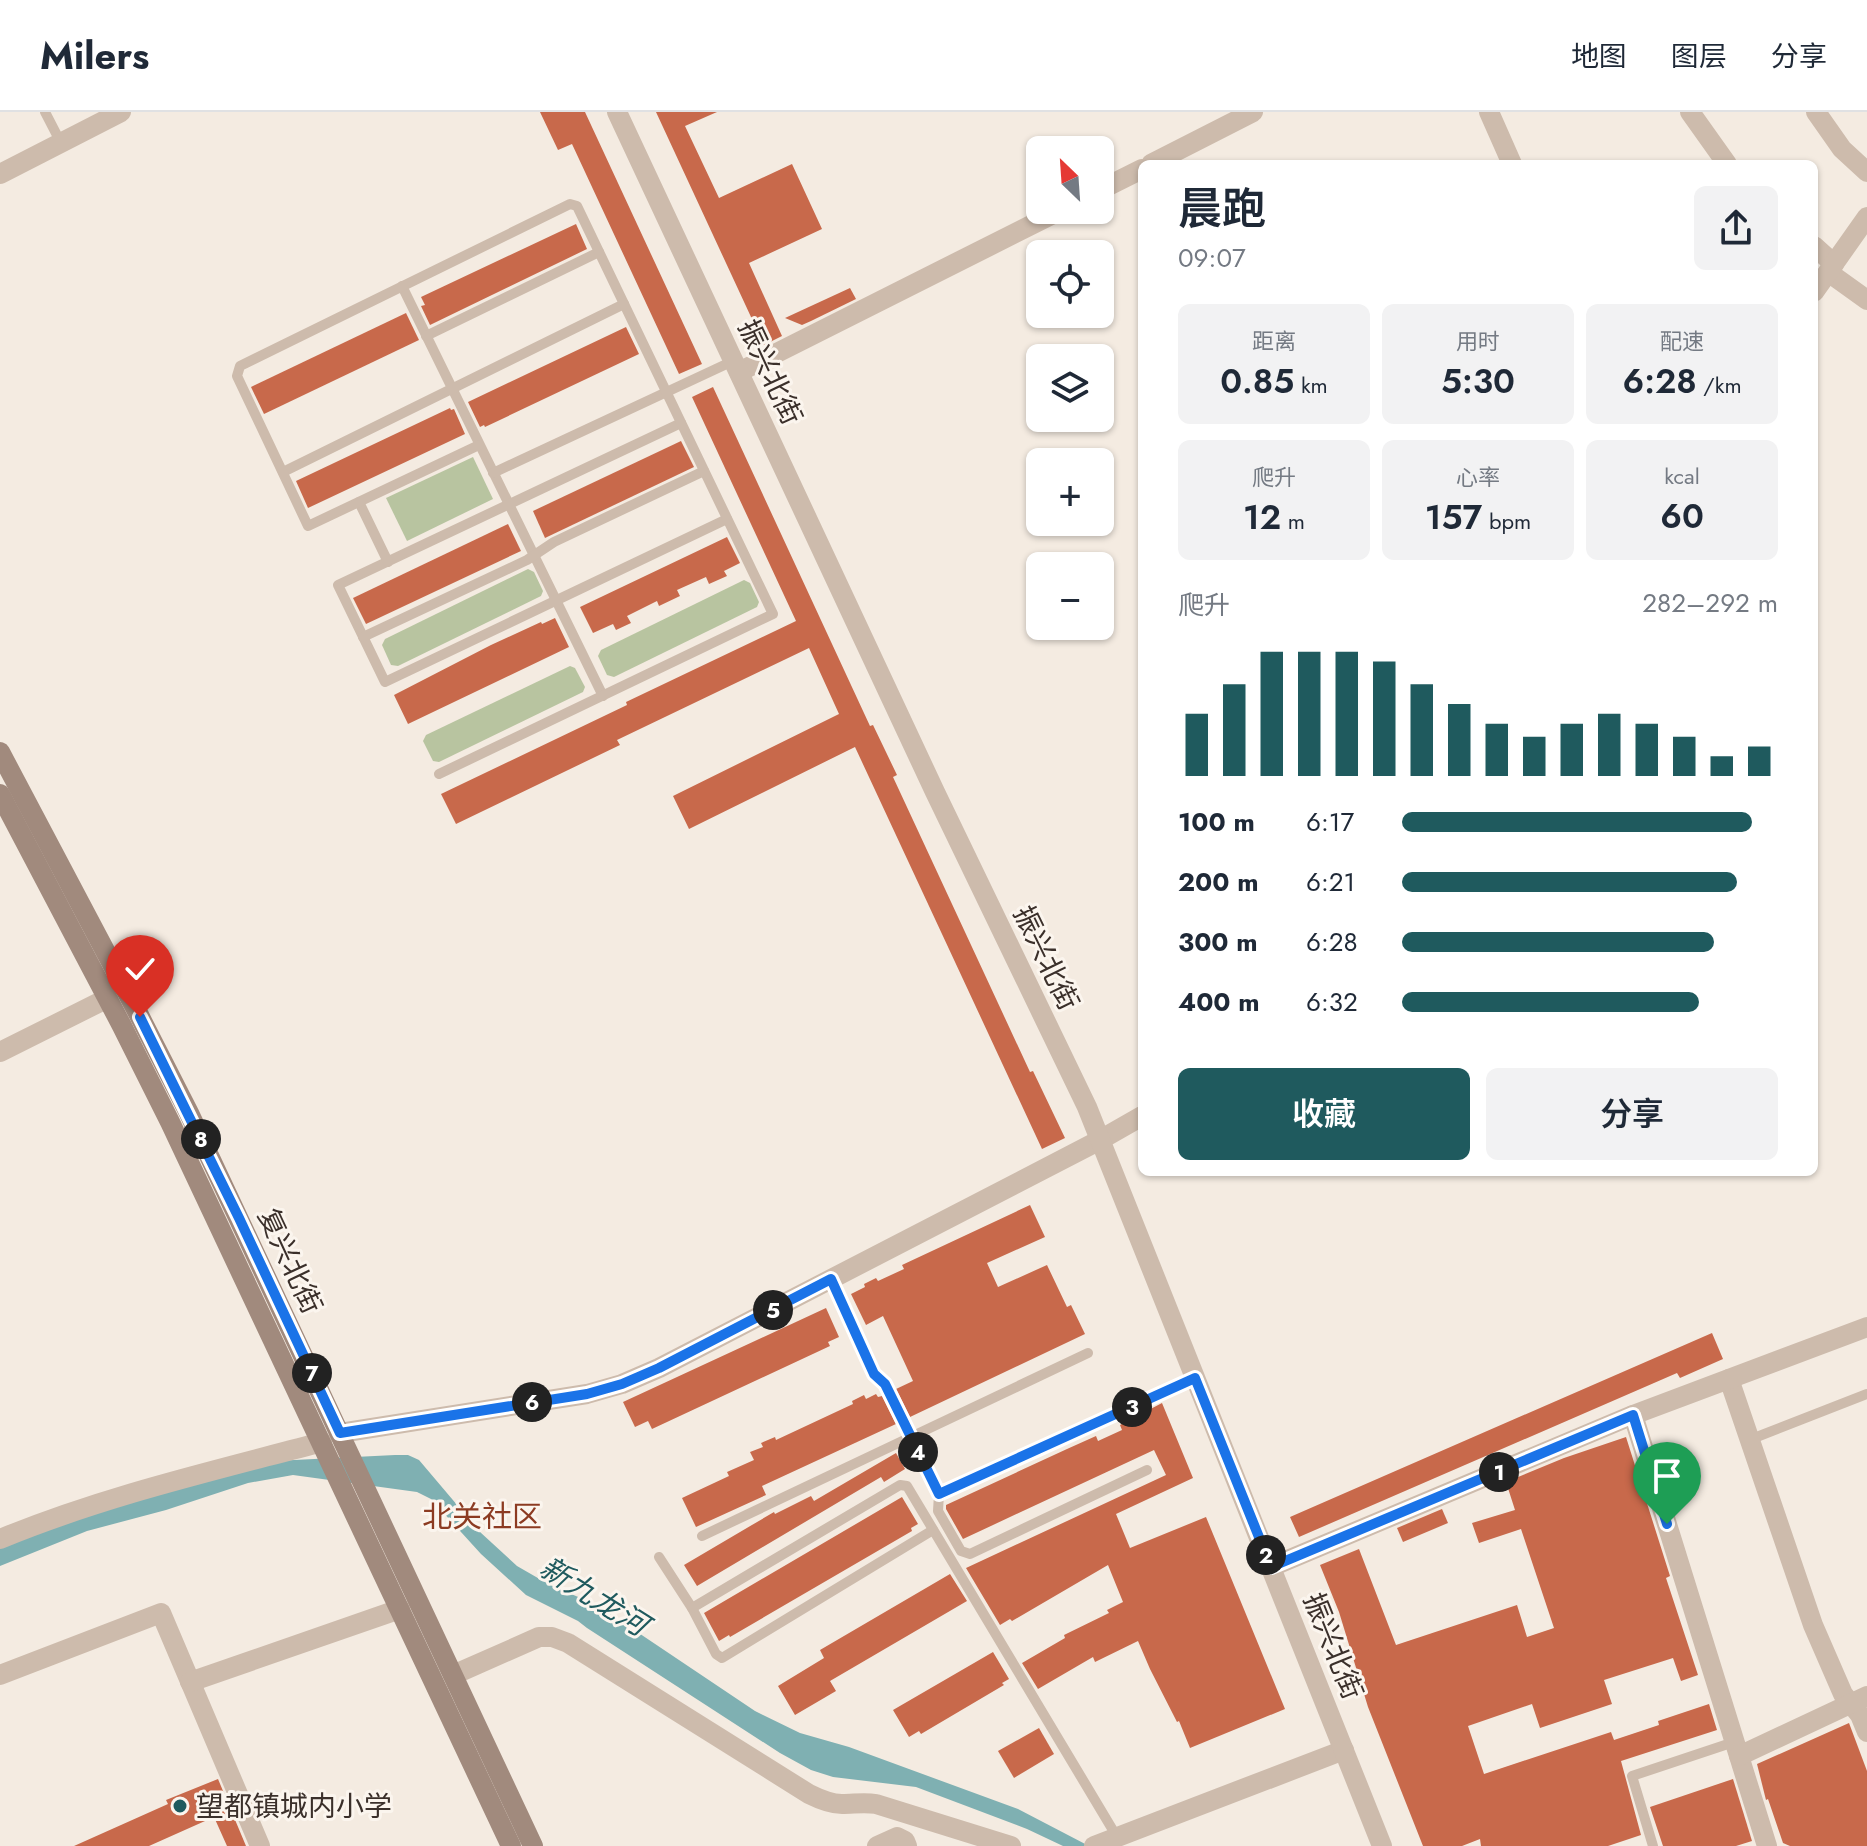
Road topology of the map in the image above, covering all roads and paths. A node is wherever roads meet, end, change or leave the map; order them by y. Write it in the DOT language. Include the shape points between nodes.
graph roads {
  1 [pos="45,112"];
  2 [pos="121,112"];
  3 [pos="617,112"];
  4 [pos="1253,112"];
  5 [pos="1489,112"];
  6 [pos="1690,112"];
  7 [pos="1816,112"];
  8 [pos="61,143"];
  9 [pos="1159,160"];
  10 [pos="1510,160"];
  11 [pos="1724,160"];
  12 [pos="1138,171"];
  13 [pos="1867,172"];
  14 [pos="0,174"];
  15 [pos="1114,183"];
  16 [pos="1867,217"];
  17 [pos="1032,224"];
  18 [pos="1818,251"];
  19 [pos="599,252"];
  20 [pos="1831,268"];
  21 [pos="402,286"];
  22 [pos="1818,286"];
  23 [pos="1867,300"];
  24 [pos="624,304"];
  25 [pos="426,336"];
  26 [pos="736,366"];
  27 [pos="452,389"];
  28 [pos="666,392"];
  29 [pos="681,423"];
  30 [pos="479,445"];
  31 [pos="704,471"];
  32 [pos="283,472"];
  33 [pos="493,473"];
  34 [pos="359,502"];
  35 [pos="509,504"];
  36 [pos="727,519"];
  37 [pos="534,555"];
  38 [pos="388,562"];
  39 [pos="556,601"];
  40 [pos="363,637"];
  41 [pos="603,696"];
  42 [pos="0,752"];
  43 [pos="439,774"];
  44 [pos="0,794"];
  45 [pos="108,998"];
  46 [pos="0,1052"];
  47 [pos="1138,1118"];
  48 [pos="1100,1140"];
  49 [pos="831,1279"];
  50 [pos="1867,1327"];
  51 [pos="1088,1353"];
  52 [pos="1195,1378"];
  53 [pos="1729,1379"];
  54 [pos="1867,1394"];
  55 [pos="1633,1415"];
  56 [pos="911,1437"];
  57 [pos="1749,1440"];
  58 [pos="333,1443"];
  59 [pos="1147,1470"];
  60 [pos="939,1494"];
  61 [pos="933,1530"];
  62 [pos="702,1536"];
  63 [pos="0,1539"];
  64 [pos="659,1557"];
  65 [pos="1271,1567"];
  66 [pos="692,1608"];
  67 [pos="400,1609"];
  68 [pos="0,1675"];
  69 [pos="453,1675"];
  70 [pos="190,1682"];
  71 [pos="1859,1700"];
  72 [pos="1867,1732"];
  73 [pos="1736,1749"];
  74 [pos="1344,1750"];
  75 [pos="1105,1842"];
  76 [pos="260,1846"];
  77 [pos="511,1846"];
  78 [pos="533,1846"];
  79 [pos="877,1846"];
  80 [pos="907,1846"];
  81 [pos="1011,1846"];
  82 [pos="1382,1846"];
  83 [pos="1653,1846"];
  84 [pos="1767,1846"];
  1 -- 8 [label="lane"];
  2 -- 8 [label="street"];
  3 -- 26 [label="street, 振兴北街"];
  4 -- 9 [label="street"];
  5 -- 10 [label="street"];
  6 -- 11 [label="street"];
  7 -- 13 [label="street" via="1842,149"];
  8 -- 14 [label="street"];
  12 -- 15 [label="street"];
  16 -- 20 [label="street"];
  17 -- 26 [label="street"];
  18 -- 20 [label="street"];
  19 -- 21 [label="lane" via="577,206 570,204"];
  19 -- 24 [label="lane"];
  19 -- 25 [label="lane"];
  20 -- 22 [label="street"];
  20 -- 23 [label="street"];
  21 -- 25 [label="lane"];
  21 -- 32 [label="lane" via="240,366 237,376"];
  24 -- 27 [label="lane"];
  24 -- 28 [label="lane"];
  25 -- 27 [label="lane"];
  26 -- 28 [label="lane"];
  26 -- 48 [label="street, 振兴北街"];
  27 -- 30 [label="lane"];
  27 -- 32 [label="lane"];
  28 -- 29 [label="lane"];
  28 -- 33 [label="lane"];
  29 -- 31 [label="lane"];
  29 -- 35 [label="lane"];
  30 -- 33 [label="lane"];
  30 -- 34 [label="lane"];
  31 -- 36 [label="lane"];
  31 -- 37 [label="lane"];
  32 -- 34 [label="lane" via="308,526"];
  33 -- 35 [label="lane"];
  34 -- 38 [label="lane"];
  35 -- 37 [label="lane"];
  35 -- 38 [label="lane"];
  36 -- 39 [label="lane"];
  36 -- 41 [label="lane" via="773,614"];
  37 -- 39 [label="lane"];
  37 -- 40 [label="lane"];
  38 -- 40 [label="lane" via="338,585"];
  39 -- 40 [label="lane" via="385,682"];
  39 -- 41 [label="lane"];
  41 -- 43 [label="lane"];
  42 -- 58 [label="main road, 复兴北街" via="189,1113"];
  44 -- 45 [label="main road, 复兴北街"];
  45 -- 46 [label="street"];
  45 -- 58 [label="main road, 复兴北街"];
  47 -- 48 [label="street"];
  48 -- 49 [label="street"];
  48 -- 52 [label="street, 振兴北街"];
  49 -- 56 [label="lane" via="874,1374 885,1384"];
  49 -- 58 [label="street" via="622,1384"];
  50 -- 53 [label="street"];
  51 -- 56 [label="lane"];
  52 -- 60 [label="lane"];
  52 -- 65 [label="street, 振兴北街"];
  53 -- 55 [label="street"];
  53 -- 57 [label="street"];
  54 -- 57 [label="lane"];
  55 -- 65 [label="street"];
  55 -- 73 [label="street"];
  56 -- 60 [label="lane"];
  56 -- 62 [label="lane"];
  57 -- 71 [label="street" via="1813,1625 1843,1694"];
  58 -- 63 [label="street" via="107,1499"];
  58 -- 67 [label="main road, 复兴北街" via="345,1497"];
  58 -- 69 [label="main road, 复兴北街" via="366,1490"];
  59 -- 60 [label="lane" via="970,1554 961,1551 938,1511"];
  61 -- 66 [label="lane" via="907,1486 900,1485"];
  61 -- 66 [label="lane" via="722,1658"];
  61 -- 75 [label="lane"];
  64 -- 66 [label="lane"];
  65 -- 74 [label="street, 振兴北街"];
  67 -- 70 [label="street"];
  67 -- 77 [label="main road, 复兴北街"];
  68 -- 70 [label="street" via="161,1613"];
  69 -- 78 [label="main road, 复兴北街"];
  69 -- 81 [label="street" via="539,1637 552,1637 824,1801 876,1804"];
  70 -- 76 [label="street"];
  71 -- 72 [label="street"];
  71 -- 73 [label="street"];
  73 -- 83 [label="lane" via="1632,1776"];
  73 -- 84 [label="street"];
  74 -- 75 [label="street"];
  74 -- 82 [label="street, 振兴北街"];
  79 -- 80 [label="street" via="897,1837"];
}
